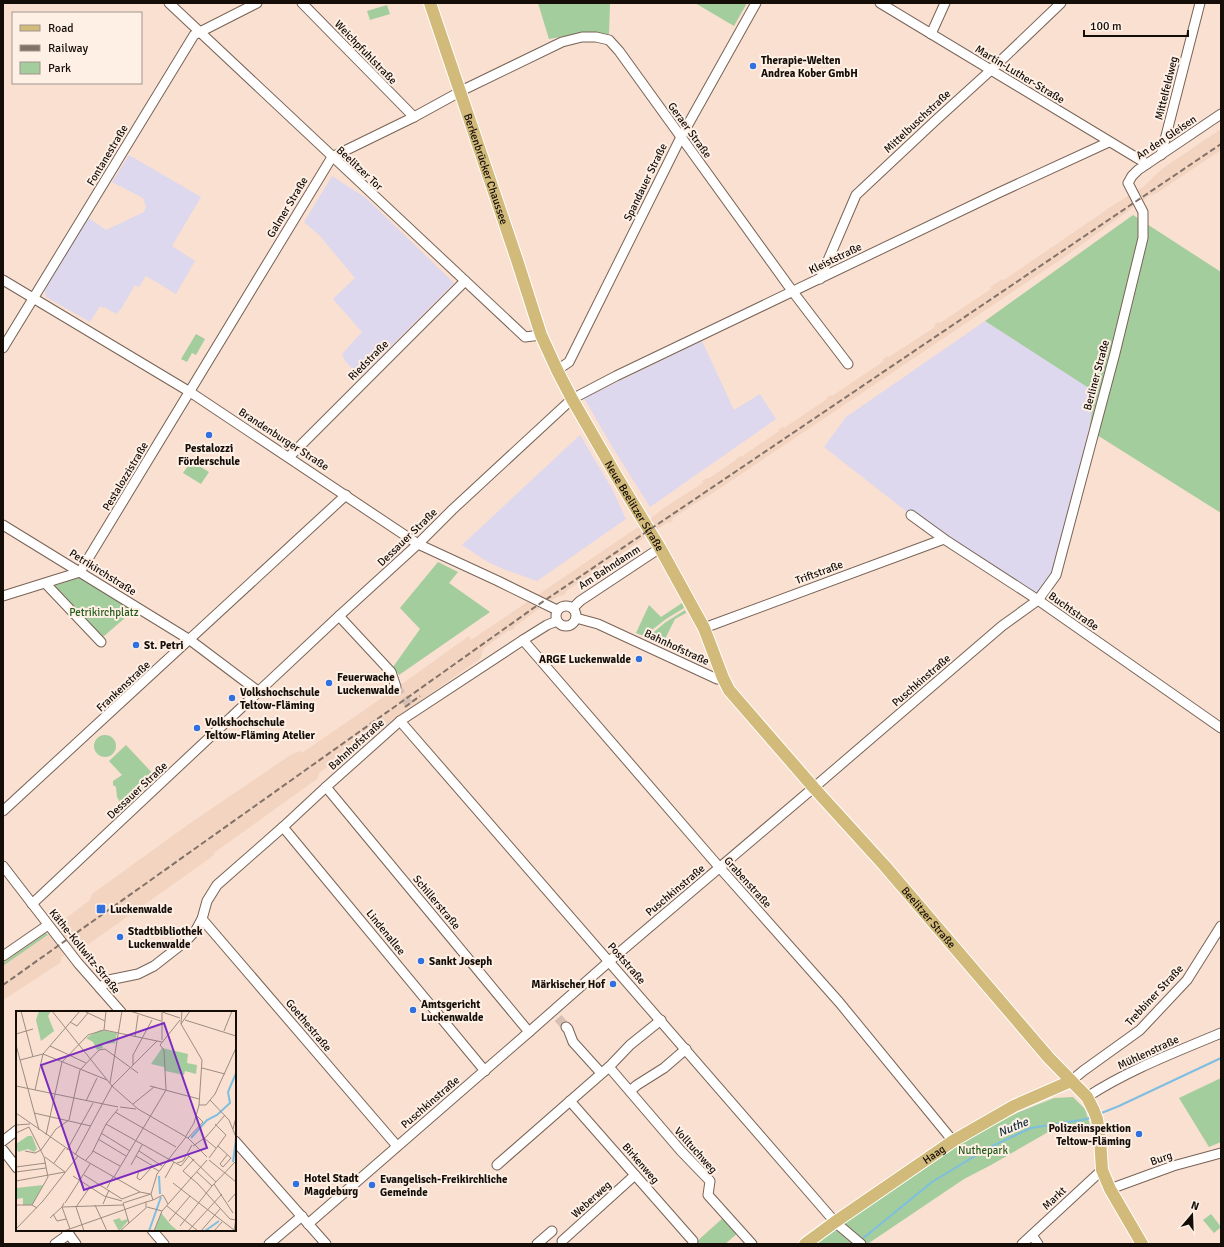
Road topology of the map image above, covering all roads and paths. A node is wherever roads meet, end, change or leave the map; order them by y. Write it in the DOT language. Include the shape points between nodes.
graph roads {
  1 [pos="169,3"];
  2 [pos="257,3"];
  3 [pos="302,3"];
  4 [pos="430,3"];
  5 [pos="756,3"];
  6 [pos="880,3"];
  7 [pos="945,3"];
  8 [pos="1061,3"];
  9 [pos="1200,3"];
  10 [pos="199,31"];
  11 [pos="931,34"];
  12 [pos="991,70"];
  13 [pos="460,92"];
  14 [pos="1221,114"];
  15 [pos="414,117"];
  16 [pos="681,137"];
  17 [pos="1110,142"];
  18 [pos="1161,155"];
  19 [pos="332,157"];
  20 [pos="1147,164"];
  21 [pos="1128,183"];
  22 [pos="820,279"];
  23 [pos="3,280"];
  24 [pos="465,281"];
  25 [pos="793,292"];
  26 [pos="33,298"];
  27 [pos="541,335"];
  28 [pos="3,348"];
  29 [pos="848,364"];
  30 [pos="557,370"];
  31 [pos="190,392"];
  32 [pos="572,399"];
  33 [pos="288,457"];
  34 [pos="346,495"];
  35 [pos="911,515"];
  36 [pos="3,525"];
  37 [pos="944,539"];
  38 [pos="418,544"];
  39 [pos="660,548"];
  40 [pos="80,572"];
  41 [pos="1056,575"];
  42 [pos="46,584"];
  43 [pos="3,596"];
  44 [pos="1038,600"];
  45 [pos="573,608"];
  46 [pos="557,610"];
  47 [pos="339,616"];
  48 [pos="576,618"];
  49 [pos="557,621"];
  50 [pos="704,628"];
  51 [pos="190,640"];
  52 [pos="523,640"];
  53 [pos="101,642"];
  54 [pos="723,678"];
  55 [pos="396,687"];
  56 [pos="259,692"];
  57 [pos="400,721"];
  58 [pos="1221,728"];
  59 [pos="326,787"];
  60 [pos="814,788"];
  61 [pos="3,811"];
  62 [pos="283,827"];
  63 [pos="3,866"];
  64 [pos="720,868"];
  65 [pos="32,904"];
  66 [pos="202,919"];
  67 [pos="48,925"];
  68 [pos="1221,926"];
  69 [pos="3,956"];
  70 [pos="609,962"];
  71 [pos="100,988"];
  72 [pos="120,1011"];
  73 [pos="661,1020"];
  74 [pos="566,1027"];
  75 [pos="529,1032"];
  76 [pos="1221,1033"];
  77 [pos="686,1049"];
  78 [pos="608,1067"];
  79 [pos="485,1071"];
  80 [pos="601,1073"];
  81 [pos="1072,1081"];
  82 [pos="630,1091"];
  83 [pos="1087,1097"];
  84 [pos="570,1101"];
  85 [pos="16,1131"];
  86 [pos="3,1141"];
  87 [pos="953,1141"];
  88 [pos="236,1142"];
  89 [pos="397,1146"];
  90 [pos="3,1150"];
  91 [pos="1221,1153"];
  92 [pos="497,1165"];
  93 [pos="16,1167"];
  94 [pos="1102,1170"];
  95 [pos="635,1175"];
  96 [pos="1110,1188"];
  97 [pos="302,1216"];
  98 [pos="835,1222"];
  99 [pos="308,1224"];
  100 [pos="552,1230"];
  101 [pos="153,1231"];
  102 [pos="68,1232"];
  103 [pos="1032,1235"];
  104 [pos="562,1241"];
  105 [pos="693,1241"];
  106 [pos="55,1244"];
  107 [pos="76,1244"];
  108 [pos="164,1244"];
  109 [pos="269,1244"];
  110 [pos="326,1244"];
  111 [pos="537,1244"];
  112 [pos="752,1244"];
  113 [pos="805,1244"];
  114 [pos="861,1244"];
  115 [pos="1022,1244"];
  116 [pos="1038,1244"];
  117 [pos="1142,1244"];
  1 -- 10 [label="street, Beelitzer Tor"];
  2 -- 10 [label="street, Fontanestraße"];
  3 -- 15 [label="street, Weichpfuhlstraße"];
  4 -- 13 [label="main road, Berkenbrücker Chaussee"];
  5 -- 16 [label="street, Spandauer Straße"];
  6 -- 11 [label="street, Martin-Luther-Straße"];
  7 -- 11 [label="street"];
  8 -- 12 [label="street, Mittelbuschstraße"];
  9 -- 18 [label="street, Mittelfeldweg"];
  10 -- 19 [label="street, Beelitzer Tor"];
  10 -- 26 [label="street, Fontanestraße" via="194,35"];
  11 -- 12 [label="street, Martin-Luther-Straße"];
  12 -- 17 [label="street, Martin-Luther-Straße"];
  12 -- 22 [label="street, Mittelbuschstraße" via="856,195"];
  13 -- 15 [label="street"];
  13 -- 16 [label="street, Geraer Straße" via="562,42 582,37 596,37 609,40 619,51"];
  13 -- 27 [label="main road, Berkenbrücker Chaussee"];
  14 -- 18 [label="street, An den Gleisen"];
  15 -- 19 [label="street"];
  16 -- 25 [label="street, Geraer Straße"];
  16 -- 30 [label="street, Spandauer Straße" via="569,362"];
  17 -- 20 [label="street, Martin-Luther-Straße"];
  17 -- 22 [label="street, Kleiststraße"];
  18 -- 20 [label="street, An den Gleisen"];
  19 -- 24 [label="street, Beelitzer Tor"];
  19 -- 31 [label="street, Galmer Straße"];
  20 -- 21 [label="street, An den Gleisen" via="1132,176"];
  21 -- 41 [label="street, Berliner Straße" via="1143,212 1143,238"];
  22 -- 25 [label="street, Kleiststraße"];
  23 -- 26 [label="street, Brandenburger Straße"];
  24 -- 27 [label="street, Beelitzer Tor" via="524,337"];
  24 -- 33 [label="street, Riedstraße"];
  25 -- 29 [label="street, Geraer Straße"];
  25 -- 32 [label="street, Kleiststraße"];
  26 -- 28 [label="street, Fontanestraße"];
  26 -- 31 [label="street, Brandenburger Straße"];
  27 -- 30 [label="main road, Neue Beelitzer Straße"];
  30 -- 32 [label="main road, Neue Beelitzer Straße"];
  31 -- 33 [label="street, Brandenburger Straße"];
  31 -- 40 [label="street, Pestalozzistraße"];
  32 -- 38 [label="street, Dessauer Straße"];
  32 -- 39 [label="main road, Neue Beelitzer Straße"];
  33 -- 34 [label="street, Brandenburger Straße"];
  34 -- 38 [label="street, Brandenburger Straße"];
  34 -- 51 [label="street, Frankenstraße"];
  35 -- 37 [label="street, Buchtstraße"];
  36 -- 40 [label="street, Petrikirchstraße"];
  37 -- 44 [label="street, Buchtstraße"];
  37 -- 50 [label="street, Triftstraße"];
  38 -- 46 [label="street, Brandenburger Straße"];
  38 -- 47 [label="street, Dessauer Straße"];
  39 -- 45 [label="street, Am Bahndamm"];
  39 -- 50 [label="main road, Neue Beelitzer Straße"];
  40 -- 42 [label="street"];
  40 -- 51 [label="street, Petrikirchstraße"];
  41 -- 44 [label="street, Puschkinstraße"];
  42 -- 43 [label="street"];
  42 -- 53 [label="street"];
  44 -- 58 [label="street, Buchtstraße"];
  44 -- 60 [label="street, Puschkinstraße" via="1002,626"];
  45 -- 46 [label="street" via="562,606"];
  45 -- 48 [label="street"];
  46 -- 49 [label="street"];
  47 -- 55 [label="street" via="391,672"];
  47 -- 56 [label="street, Dessauer Straße"];
  48 -- 49 [label="street" via="569,626 562,626"];
  48 -- 54 [label="street, Bahnhofstraße" via="598,624 718,679"];
  49 -- 52 [label="street, Bahnhofstraße"];
  50 -- 54 [label="main road, Neue Beelitzer Straße"];
  51 -- 56 [label="street"];
  51 -- 61 [label="street, Frankenstraße"];
  52 -- 57 [label="street, Bahnhofstraße"];
  52 -- 64 [label="street, Grabenstraße"];
  54 -- 60 [label="main road, Beelitzer Straße" via="729,690"];
  56 -- 65 [label="street, Dessauer Straße"];
  57 -- 59 [label="street, Bahnhofstraße"];
  57 -- 70 [label="street, Poststraße"];
  59 -- 62 [label="street, Bahnhofstraße"];
  59 -- 75 [label="street, Schillerstraße"];
  60 -- 64 [label="street, Puschkinstraße"];
  60 -- 81 [label="main road, Beelitzer Straße" via="884,865 1049,1058"];
  62 -- 66 [label="street, Bahnhofstraße" via="217,886 207,901"];
  62 -- 79 [label="street, Lindenallee"];
  63 -- 65 [label="street, Käthe-Kollwitz-Straße"];
  64 -- 70 [label="street, Puschkinstraße"];
  64 -- 87 [label="street, Grabenstraße" via="839,1002"];
  65 -- 67 [label="street, Käthe-Kollwitz-Straße"];
  66 -- 71 [label="street, Bahnhofstraße" via="186,941 154,966 138,974 109,980"];
  66 -- 89 [label="street, Goethestraße"];
  67 -- 69 [label="street"];
  67 -- 71 [label="street, Käthe-Kollwitz-Straße"];
  68 -- 81 [label="street, Trebbiner Straße" via="1187,980 1140,1030"];
  70 -- 73 [label="street, Poststraße"];
  70 -- 75 [label="street, Puschkinstraße" via="555,1015"];
  71 -- 72 [label="street, Käthe-Kollwitz-Straße"];
  73 -- 77 [label="street, Poststraße"];
  73 -- 78 [label="street"];
  74 -- 80 [label="street" via="573,1042"];
  75 -- 79 [label="street, Puschkinstraße"];
  76 -- 83 [label="street, Mühlenstraße" via="1107,1084"];
  77 -- 82 [label="street"];
  77 -- 98 [label="street, Poststraße"];
  78 -- 80 [label="street"];
  78 -- 82 [label="street, Volltuchweg"];
  79 -- 89 [label="street, Puschkinstraße"];
  80 -- 84 [label="street"];
  81 -- 83 [label="main road, Beelitzer Straße"];
  81 -- 87 [label="main road, Haag" via="1014,1106"];
  82 -- 112 [label="street, Volltuchweg" via="710,1181 708,1195"];
  83 -- 94 [label="main road, Beelitzer Straße" via="1096,1115"];
  84 -- 92 [label="street"];
  84 -- 95 [label="street, Birkenweg"];
  85 -- 86 [label="street"];
  87 -- 98 [label="main road, Haag"];
  88 -- 97 [label="street"];
  89 -- 99 [label="street, Puschkinstraße"];
  90 -- 93 [label="street"];
  91 -- 96 [label="street, Burg" via="1173,1166"];
  94 -- 96 [label="main road"];
  94 -- 103 [label="street, Markt"];
  95 -- 104 [label="street, Weberweg"];
  95 -- 105 [label="street, Birkenweg"];
  96 -- 117 [label="main road"];
  97 -- 99 [label="street"];
  97 -- 109 [label="street"];
  98 -- 113 [label="main road, Haag"];
  98 -- 114 [label="street"];
  99 -- 110 [label="street"];
  100 -- 111 [label="street"];
  101 -- 108 [label="street"];
  102 -- 106 [label="street"];
  102 -- 107 [label="street"];
  103 -- 115 [label="street, Markt"];
  103 -- 116 [label="street"];
}
